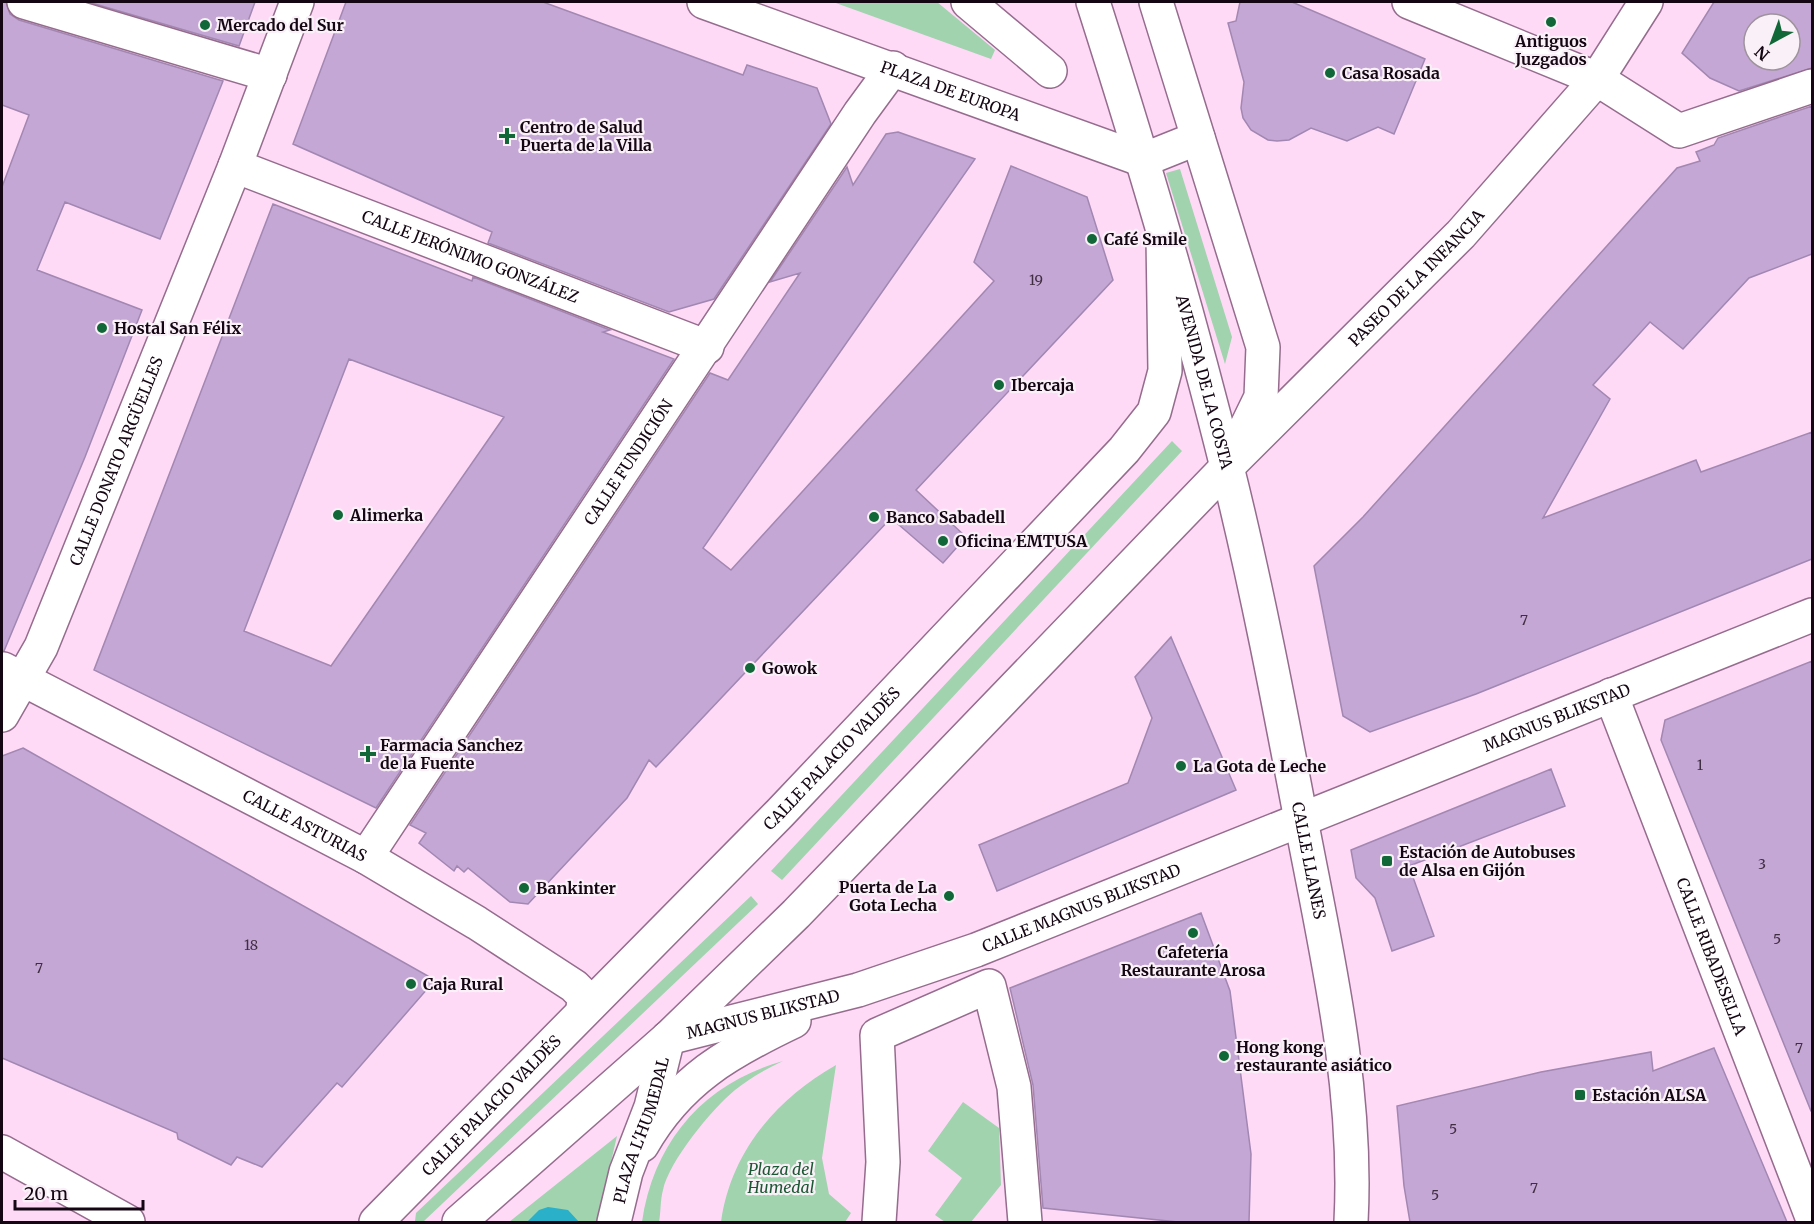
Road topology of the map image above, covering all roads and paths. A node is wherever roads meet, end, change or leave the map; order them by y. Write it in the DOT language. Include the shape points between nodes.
graph roads {
  1 [pos="24,2"];
  2 [pos="297,2"];
  3 [pos="705,2"];
  4 [pos="968,2"];
  5 [pos="1093,2"];
  6 [pos="1156,2"];
  7 [pos="1409,2"];
  8 [pos="1646,2"];
  9 [pos="893,68"];
  10 [pos="1050,71"];
  11 [pos="270,75"];
  12 [pos="1597,79"];
  13 [pos="1812,86"];
  14 [pos="1198,138"];
  15 [pos="1143,160"];
  16 [pos="235,166"];
  17 [pos="1164,247"];
  18 [pos="707,346"];
  19 [pos="1227,467"];
  20 [pos="1812,615"];
  21 [pos="12,674"];
  22 [pos="1611,695"];
  23 [pos="2,715"];
  24 [pos="1301,818"];
  25 [pos="366,857"];
  26 [pos="858,990"];
  27 [pos="583,1010"];
  28 [pos="668,1038"];
  29 [pos="2,1152"];
  30 [pos="626,1172"];
  31 [pos="1812,1217"];
  32 [pos="128,1222"];
  33 [pos="376,1222"];
  34 [pos="459,1222"];
  35 [pos="614,1222"];
  36 [pos="879,1222"];
  37 [pos="1026,1222"];
  38 [pos="1352,1222"];
  1 -- 11 [label="street"];
  2 -- 11 [label="street, CALLE DONATO ARGÜELLES"];
  3 -- 9 [label="street, PLAZA DE EUROPA"];
  4 -- 10 [label="street"];
  5 -- 15 [label="street, AVENIDA DE LA COSTA"];
  6 -- 14 [label="street, AVENIDA DE LA COSTA"];
  7 -- 12 [label="street"];
  8 -- 12 [label="street, PASEO DE LA INFANCIA"];
  9 -- 15 [label="street, PLAZA DE EUROPA"];
  9 -- 18 [label="street, CALLE FUNDICIÓN"];
  11 -- 16 [label="street, CALLE DONATO ARGÜELLES"];
  12 -- 13 [label="street" via="1679,131"];
  12 -- 19 [label="street, PASEO DE LA INFANCIA" via="1461,234"];
  14 -- 15 [label="street"];
  14 -- 19 [label="street, AVENIDA DE LA COSTA" via="1263,347 1261,397"];
  15 -- 17 [label="street, AVENIDA DE LA COSTA"];
  16 -- 18 [label="street, CALLE JERÓNIMO GONZÁLEZ"];
  16 -- 21 [label="street, CALLE DONATO ARGÜELLES" via="41,647"];
  17 -- 19 [label="street, AVENIDA DE LA COSTA"];
  17 -- 27 [label="street, CALLE PALACIO VALDÉS" via="1165,371 1154,412 1124,450 780,813"];
  18 -- 25 [label="street, CALLE FUNDICIÓN"];
  19 -- 24 [label="street, CALLE LLANES" via="1290,751"];
  19 -- 28 [label="street" via="796,914"];
  20 -- 22 [label="street, MAGNUS BLIKSTAD"];
  21 -- 23 [label="street, CALLE DONATO ARGÜELLES"];
  21 -- 25 [label="street, CALLE ASTURIAS"];
  22 -- 24 [label="street, MAGNUS BLIKSTAD"];
  22 -- 31 [label="street, CALLE RIBADESELLA"];
  24 -- 26 [label="street, CALLE MAGNUS BLIKSTAD" via="976,950"];
  24 -- 38 [label="street, CALLE LLANES" via="1328,955 1349,1093"];
  25 -- 27 [label="street, CALLE ASTURIAS" via="574,986 584,996"];
  26 -- 28 [label="street, MAGNUS BLIKSTAD"];
  26 -- 30 [label="street" via="746,1045 700,1073 649,1131"];
  27 -- 33 [label="street, CALLE PALACIO VALDÉS"];
  28 -- 30 [label="street, PLAZA L'HUMEDAL" via="651,1107"];
  28 -- 34 [label="street"];
  29 -- 32 [label="street"];
  30 -- 35 [label="street, PLAZA L'HUMEDAL"];
  36 -- 37 [label="street" via="883,1162 877,1035 988,986 1014,1087"];
}
